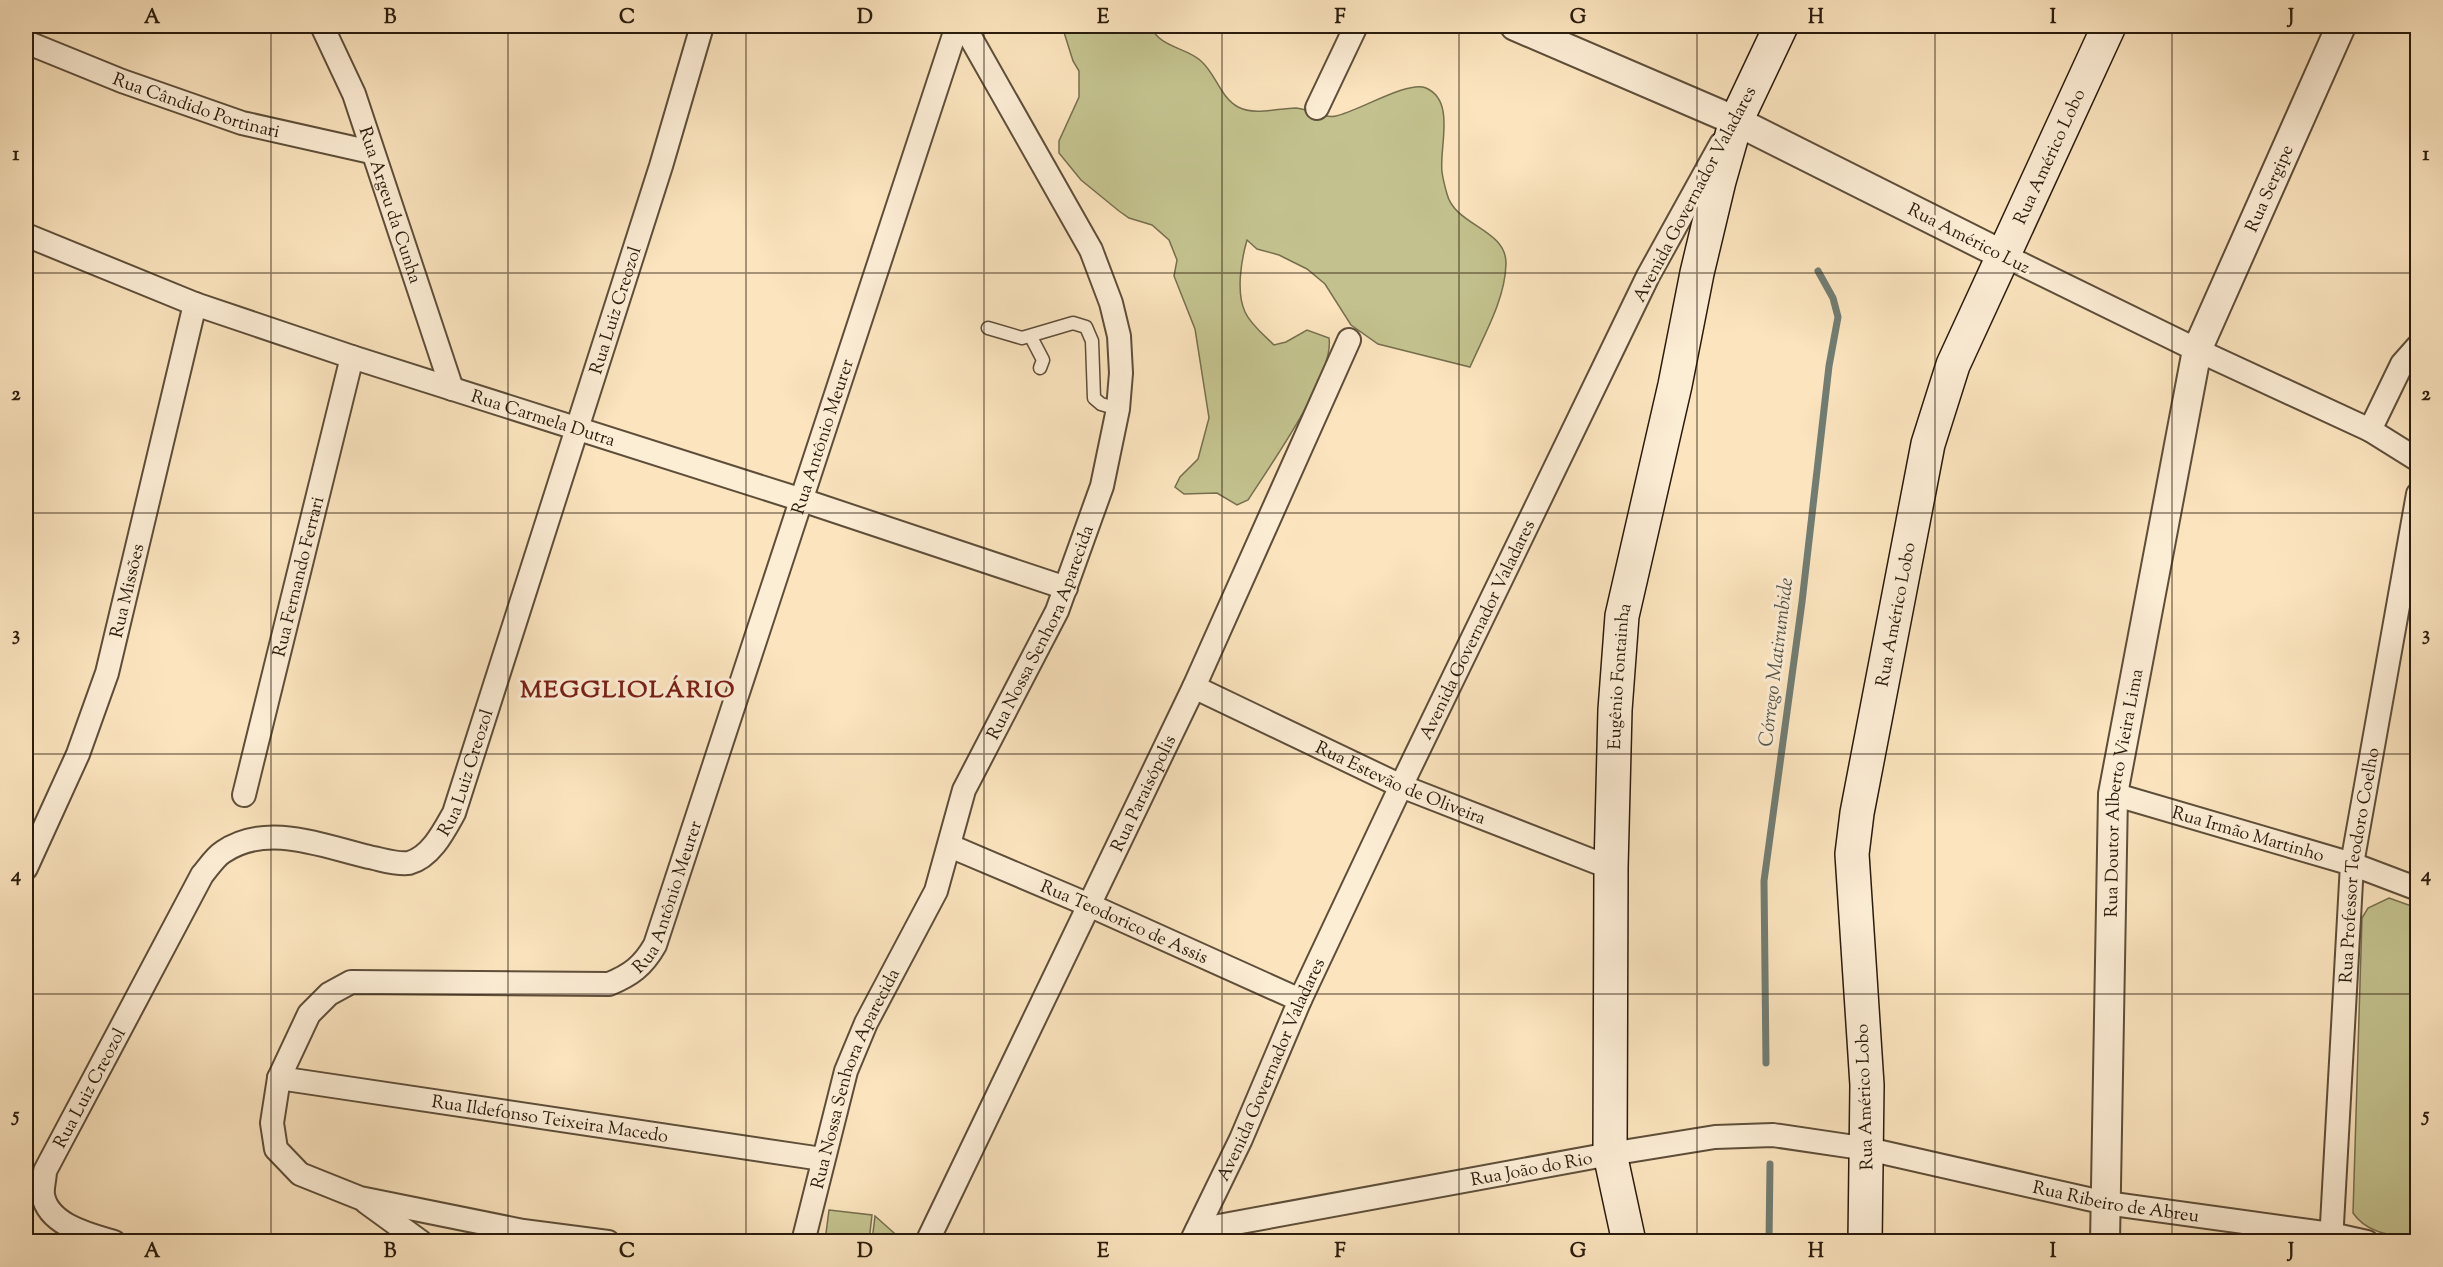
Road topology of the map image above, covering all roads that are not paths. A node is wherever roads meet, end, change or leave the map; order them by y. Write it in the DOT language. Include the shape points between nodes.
graph roads {
  1 [pos="322,26"];
  2 [pos="702,26"];
  3 [pos="957,26"];
  4 [pos="964,26"];
  5 [pos="1356,26"];
  6 [pos="1515,26"];
  7 [pos="1781,26"];
  8 [pos="2109,26"];
  9 [pos="2341,26"];
  10 [pos="26,42"];
  11 [pos="1317,108"];
  12 [pos="1736,121"];
  13 [pos="371,152"];
  14 [pos="26,235"];
  15 [pos="2003,255"];
  16 [pos="195,304"];
  17 [pos="988,327"];
  18 [pos="1031,337"];
  19 [pos="1349,340"];
  20 [pos="2418,346"];
  21 [pos="2197,350"];
  22 [pos="352,357"];
  23 [pos="1040,368"];
  24 [pos="452,389"];
  25 [pos="1118,409"];
  26 [pos="577,430"];
  27 [pos="2370,430"];
  28 [pos="2418,460"];
  29 [pos="2418,494"];
  30 [pos="802,500"];
  31 [pos="1066,588"];
  32 [pos="1194,687"];
  33 [pos="1401,786"];
  34 [pos="2113,794"];
  35 [pos="244,795"];
  36 [pos="950,846"];
  37 [pos="2352,864"];
  38 [pos="26,868"];
  39 [pos="1611,868"];
  40 [pos="2418,889"];
  41 [pos="1089,905"];
  42 [pos="1300,1000"];
  43 [pos="279,1078"];
  44 [pos="1868,1149"];
  45 [pos="1610,1154"];
  46 [pos="822,1160"];
  47 [pos="360,1198"];
  48 [pos="2106,1203"];
  49 [pos="1194,1236"];
  50 [pos="2331,1238"];
  51 [pos="114,1242"];
  52 [pos="421,1242"];
  53 [pos="608,1242"];
  54 [pos="803,1242"];
  55 [pos="927,1242"];
  56 [pos="1629,1242"];
  57 [pos="1865,1242"];
  58 [pos="2105,1242"];
  59 [pos="2367,1242"];
  1 -- 13 [label="street, Rua Argeu da Cunha" via="354,94"];
  2 -- 26 [label="street, Rua Luiz Creozol"];
  3 -- 30 [label="street, Rua Antônio Meurer"];
  4 -- 25 [label="street, Rua Nossa Senhora Aparecida" via="1091,250 1119,336"];
  5 -- 11 [label="street"];
  6 -- 12 [label="street, Rua Américo Luz"];
  7 -- 12 [label="main road, Avenida Governador Valadares"];
  8 -- 15 [label="main road, Rua Américo Lobo"];
  9 -- 21 [label="street, Rua Sergipe"];
  10 -- 13 [label="street, Rua Cândido Portinari" via="242,123"];
  12 -- 15 [label="street, Rua Américo Luz"];
  12 -- 33 [label="street, Avenida Governador Valadares" via="1707,166 1648,276"];
  12 -- 39 [label="main road, Eugênio Fontainha" via="1697,273 1622,616"];
  13 -- 24 [label="street, Rua Argeu da Cunha"];
  14 -- 16 [label="street, Rua Carmela Dutra"];
  15 -- 21 [label="street, Rua Américo Luz"];
  15 -- 44 [label="main road, Rua Américo Lobo" via="1953,365 1928,444 1857,813 1852,864"];
  16 -- 22 [label="street, Rua Carmela Dutra"];
  16 -- 38 [label="street, Rua Missões" via="107,673 78,754"];
  17 -- 18 [label="lane" via="1022,338"];
  18 -- 23 [label="lane" via="1042,360"];
  18 -- 25 [label="lane" via="1073,323 1086,327 1092,341 1094,398"];
  19 -- 32 [label="street, Rua Paraisópolis"];
  20 -- 27 [label="street" via="2402,364"];
  21 -- 27 [label="street, Rua Américo Luz"];
  21 -- 34 [label="street, Rua Doutor Alberto Vieira Lima"];
  22 -- 24 [label="street, Rua Carmela Dutra"];
  22 -- 35 [label="street, Rua Fernando Ferrari"];
  24 -- 26 [label="street, Rua Carmela Dutra"];
  25 -- 31 [label="street, Rua Nossa Senhora Aparecida" via="1102,486"];
  26 -- 30 [label="street, Rua Carmela Dutra"];
  26 -- 51 [label="street, Rua Luiz Creozol" via="454,813 442,835 409,863 282,837 260,837 221,853 202,876 45,1172 43,1195 54,1215 82,1233"];
  27 -- 28 [label="street, Rua Américo Luz"];
  29 -- 37 [label="street, Rua Professor Teodoro Coelho"];
  30 -- 31 [label="street, Rua Carmela Dutra"];
  30 -- 43 [label="street, Rua Antônio Meurer" via="655,945 644,964 609,984 351,982 329,994 309,1014"];
  31 -- 36 [label="street, Rua Nossa Senhora Aparecida" via="964,790"];
  32 -- 33 [label="street, Rua Estevão de Oliveira"];
  32 -- 41 [label="street, Rua Paraisópolis"];
  33 -- 39 [label="street, Rua Estevão de Oliveira"];
  33 -- 42 [label="street, Avenida Governador Valadares"];
  34 -- 37 [label="street, Rua Irmão Martinho"];
  34 -- 48 [label="street, Rua Doutor Alberto Vieira Lima"];
  36 -- 41 [label="street, Rua Teodorico de Assis"];
  36 -- 46 [label="street, Rua Nossa Senhora Aparecida" via="936,891 846,1071"];
  37 -- 40 [label="street, Rua Irmão Martinho"];
  37 -- 50 [label="street, Rua Professor Teodoro Coelho"];
  39 -- 45 [label="main road, Eugênio Fontainha"];
  41 -- 42 [label="street, Rua Teodorico de Assis"];
  41 -- 55 [label="street, Rua Paraisópolis"];
  42 -- 49 [label="street, Avenida Governador Valadares" via="1241,1139"];
  43 -- 46 [label="street, Rua Ildefonso Teixeira Macedo"];
  43 -- 47 [label="street, Rua Antônio Meurer" via="272,1123 276,1149 300,1174"];
  44 -- 45 [label="street, Rua João do Rio" via="1773,1135 1715,1137"];
  44 -- 48 [label="street, Rua Ribeiro de Abreu"];
  44 -- 57 [label="main road, Rua Américo Lobo"];
  45 -- 49 [label="street, Rua João do Rio"];
  45 -- 56 [label="main road, Eugênio Fontainha"];
  46 -- 54 [label="street, Rua Nossa Senhora Aparecida"];
  47 -- 52 [label="street"];
  47 -- 53 [label="street, Rua Antônio Meurer" via="523,1231"];
  48 -- 50 [label="street, Rua Ribeiro de Abreu"];
  48 -- 58 [label="street, Rua Doutor Alberto Vieira Lima"];
  50 -- 59 [label="street, Rua Ribeiro de Abreu"];
}
